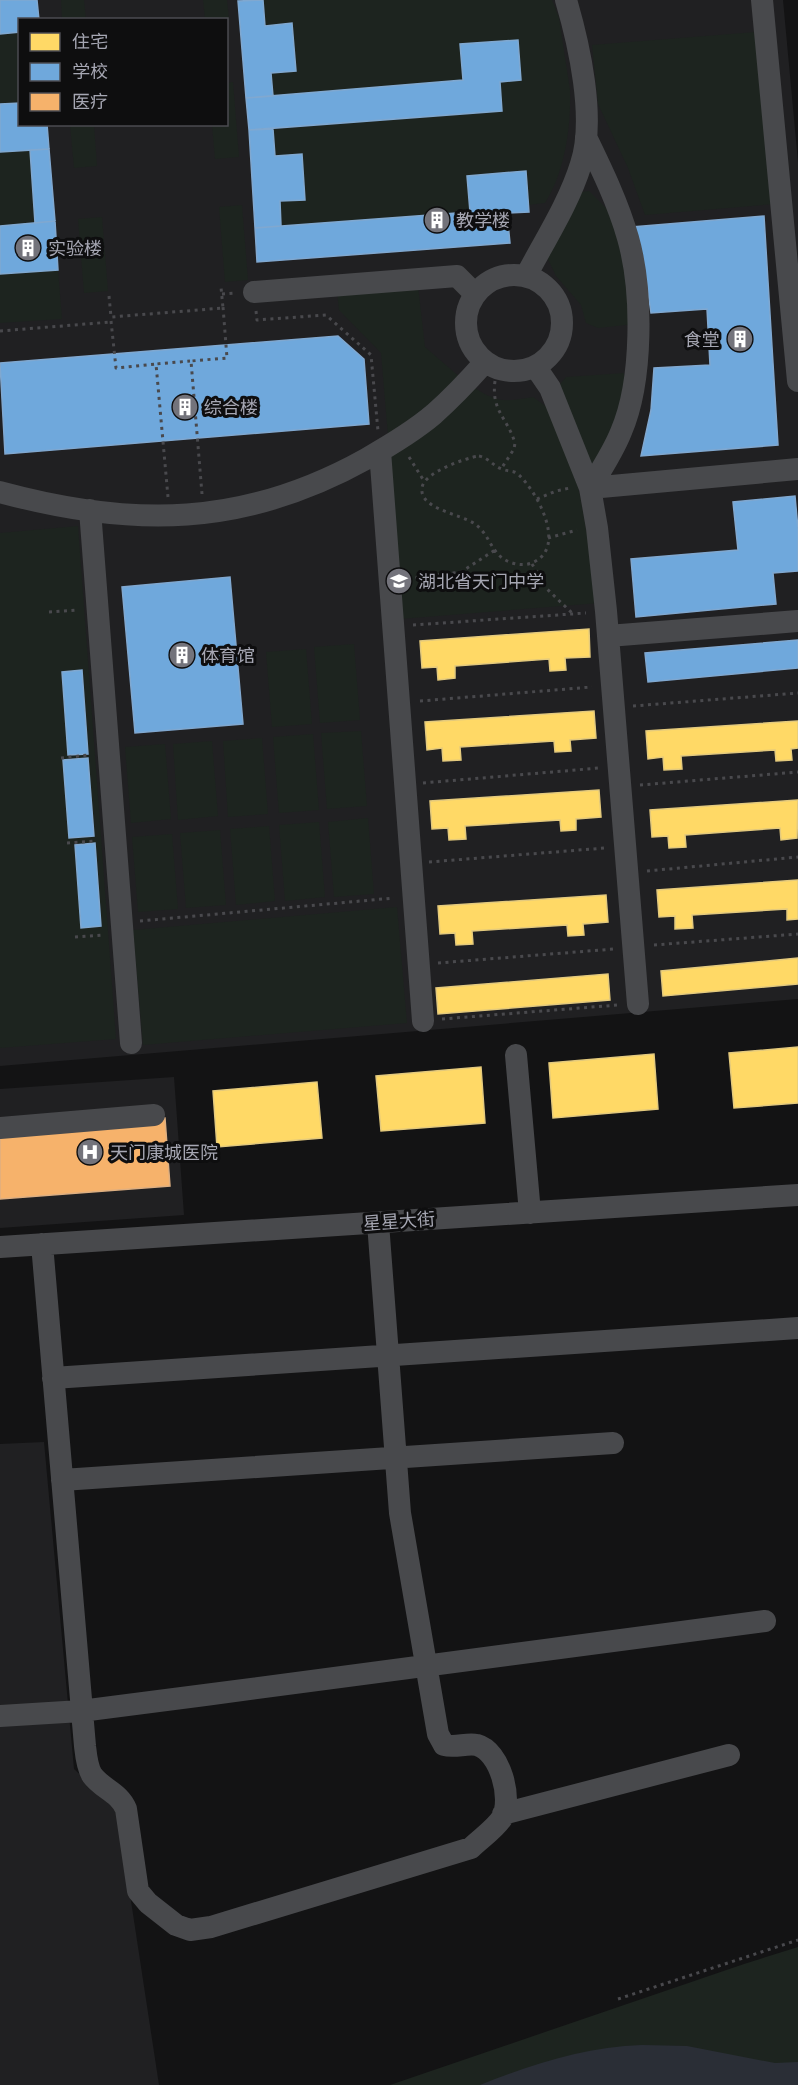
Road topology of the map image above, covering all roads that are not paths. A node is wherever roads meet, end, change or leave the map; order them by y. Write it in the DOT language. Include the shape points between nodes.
graph roads {
  1 [pos="566,0"];
  2 [pos="762,0"];
  3 [pos="585,137"];
  4 [pos="526,276"];
  5 [pos="254,292"];
  6 [pos="475,294"];
  7 [pos="491,365"];
  8 [pos="536,366"];
  9 [pos="798,381"];
  10 [pos="388,445"];
  11 [pos="798,469"];
  12 [pos="590,488"];
  13 [pos="0,492"];
  14 [pos="90,510"];
  15 [pos="798,621"];
  16 [pos="608,636"];
  17 [pos="638,1004"];
  18 [pos="423,1021"];
  19 [pos="131,1043"];
  20 [pos="516,1055"];
  21 [pos="154,1115"];
  22 [pos="0,1128"];
  23 [pos="798,1195"];
  24 [pos="530,1213"];
  25 [pos="378,1223"];
  26 [pos="42,1244"];
  27 [pos="0,1247"];
  28 [pos="798,1328"];
  29 [pos="388,1355"];
  30 [pos="53,1378"];
  31 [pos="613,1443"];
  32 [pos="397,1458"];
  33 [pos="62,1480"];
  34 [pos="765,1621"];
  35 [pos="426,1666"];
  36 [pos="81,1711"];
  37 [pos="0,1716"];
  38 [pos="729,1755"];
  39 [pos="503,1814"];
  1 -- 3 [label="street" via="577,37"];
  2 -- 9 [label="street"];
  3 -- 4 [label="street" via="582,162 572,187"];
  3 -- 12 [label="street" via="628,240 638,309 629,410 610,455"];
  4 -- 6 [label="street" via="496,278"];
  4 -- 8 [label="street" via="551,291 563,321 555,349"];
  5 -- 6 [label="street" via="457,276"];
  6 -- 7 [label="street" via="465,322 468,338 474,351"];
  7 -- 8 [label="street" via="510,371"];
  7 -- 10 [label="street" via="433,415"];
  8 -- 12 [label="street" via="550,388"];
  10 -- 14 [label="street" via="328,480 251,506 170,516"];
  10 -- 18 [label="street" via="390,582"];
  11 -- 12 [label="street"];
  12 -- 16 [label="street"];
  13 -- 14 [label="street"];
  14 -- 19 [label="street"];
  15 -- 16 [label="street"];
  16 -- 17 [label="street"];
  20 -- 24 [label="street"];
  21 -- 22 [label="street"];
  23 -- 24 [label="street, 星星大街"];
  24 -- 25 [label="street, 星星大街"];
  25 -- 26 [label="street, 星星大街"];
  25 -- 29 [label="street"];
  26 -- 27 [label="street, 星星大街"];
  26 -- 30 [label="street"];
  28 -- 29 [label="street"];
  29 -- 30 [label="street"];
  29 -- 32 [label="street"];
  30 -- 33 [label="street"];
  31 -- 32 [label="street"];
  32 -- 33 [label="street"];
  32 -- 35 [label="street" via="400,1513"];
  33 -- 36 [label="street"];
  34 -- 35 [label="street"];
  35 -- 36 [label="street"];
  35 -- 39 [label="street" via="438,1734 444,1745 477,1745 497,1762 507,1804"];
  36 -- 37 [label="street"];
  36 -- 39 [label="street" via="92,1775 122,1799 126,1809 138,1891 148,1904 176,1925 190,1930 211,1927 471,1848"];
  38 -- 39 [label="street"];
}
